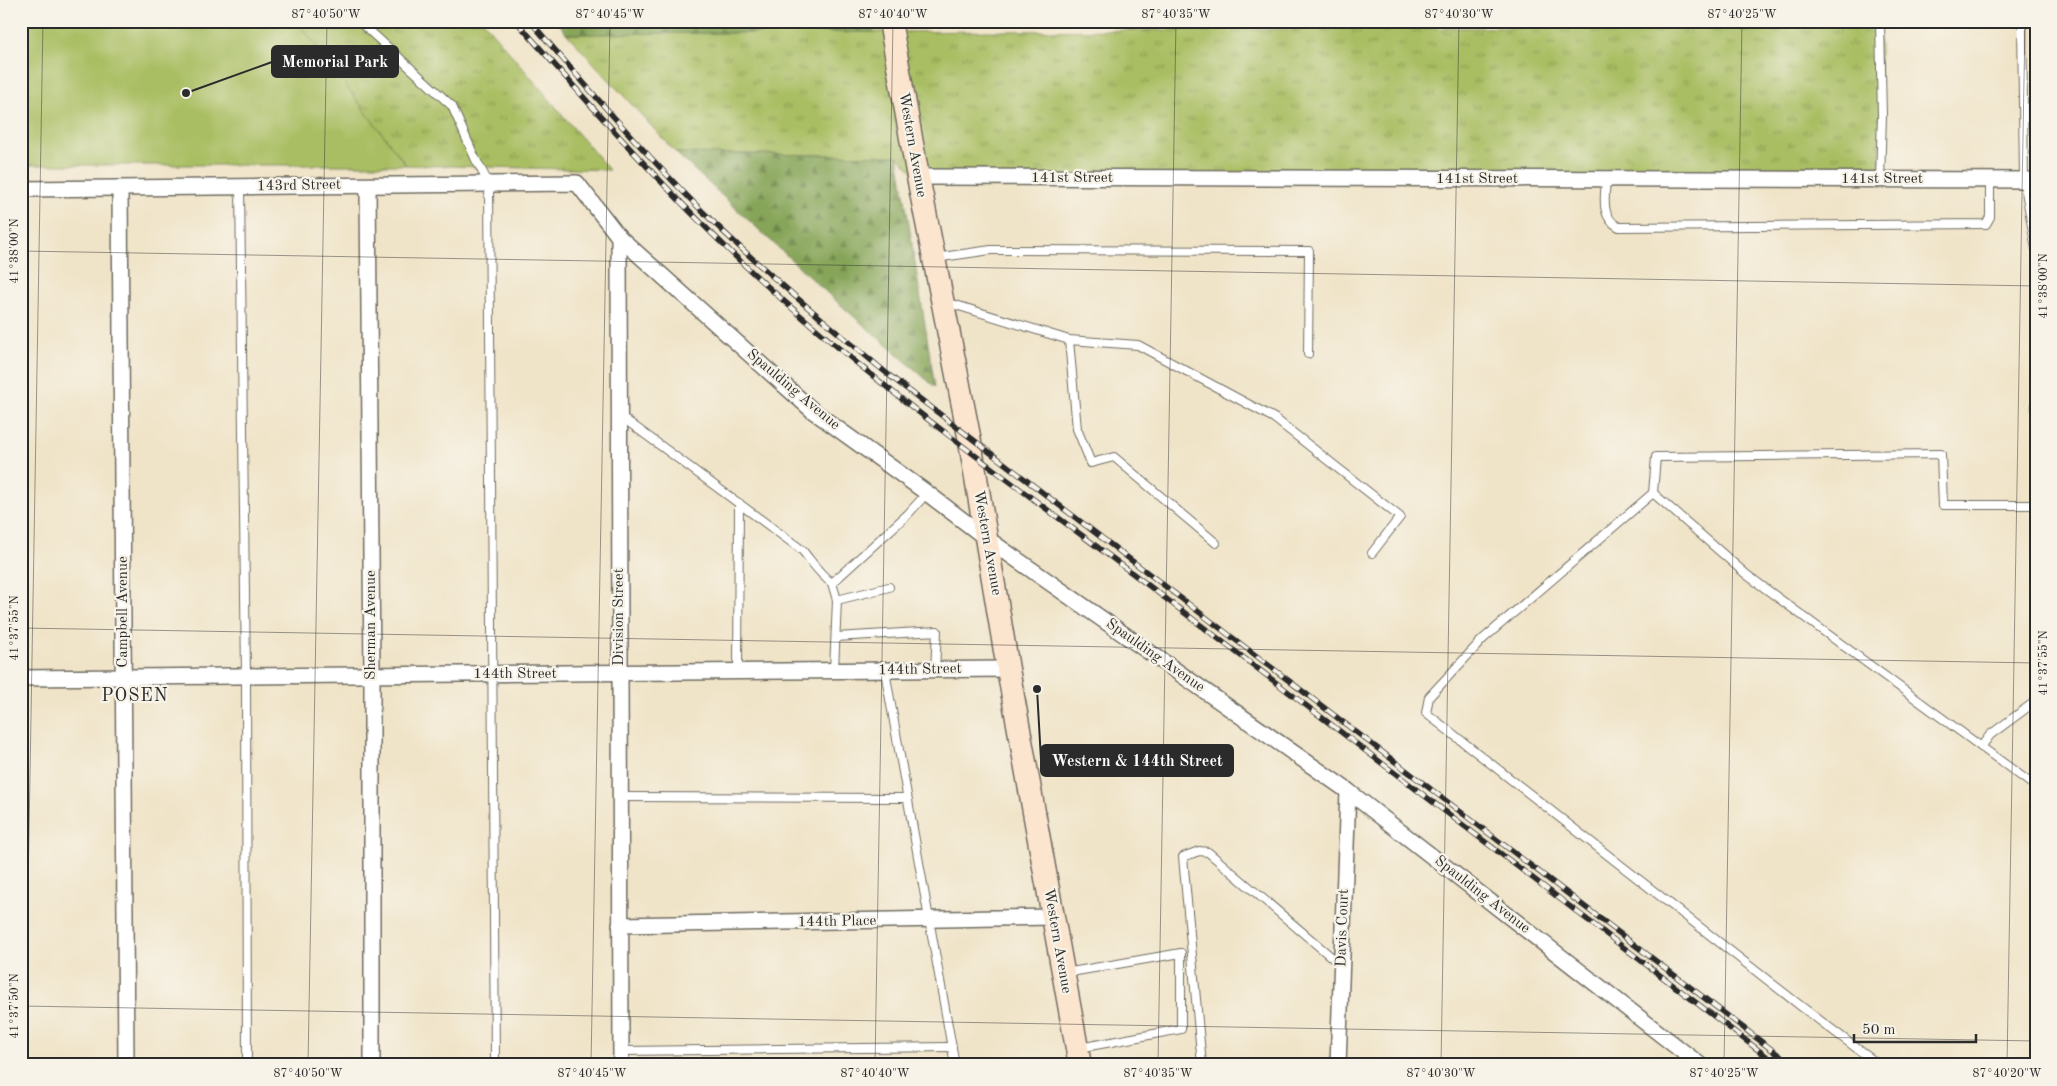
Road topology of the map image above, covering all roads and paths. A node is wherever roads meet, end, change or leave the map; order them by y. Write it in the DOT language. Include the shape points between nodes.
graph roads {
  1 [pos="359,21"];
  2 [pos="890,21"];
  3 [pos="1880,21"];
  4 [pos="2022,21"];
  5 [pos="918,178"];
  6 [pos="1606,179"];
  7 [pos="1880,179"];
  8 [pos="1990,180"];
  9 [pos="2030,180"];
  10 [pos="489,184"];
  11 [pos="368,186"];
  12 [pos="240,187"];
  13 [pos="21,189"];
  14 [pos="120,189"];
  15 [pos="620,238"];
  16 [pos="2036,249"];
  17 [pos="933,258"];
  18 [pos="941,301"];
  19 [pos="1068,340"];
  20 [pos="2036,350"];
  21 [pos="1308,354"];
  22 [pos="619,415"];
  23 [pos="2036,436"];
  24 [pos="927,492"];
  25 [pos="1653,493"];
  26 [pos="739,503"];
  27 [pos="2036,505"];
  28 [pos="986,538"];
  29 [pos="1216,543"];
  30 [pos="1372,553"];
  31 [pos="832,584"];
  32 [pos="889,587"];
  33 [pos="837,600"];
  34 [pos="836,637"];
  35 [pos="885,670"];
  36 [pos="935,670"];
  37 [pos="1008,670"];
  38 [pos="834,671"];
  39 [pos="738,672"];
  40 [pos="619,673"];
  41 [pos="492,674"];
  42 [pos="372,675"];
  43 [pos="246,676"];
  44 [pos="123,677"];
  45 [pos="21,678"];
  46 [pos="2036,701"];
  47 [pos="1981,747"];
  48 [pos="2036,787"];
  49 [pos="1348,791"];
  50 [pos="620,797"];
  51 [pos="908,798"];
  52 [pos="1053,918"];
  53 [pos="930,920"];
  54 [pos="620,925"];
  55 [pos="1342,966"];
  56 [pos="1063,974"];
  57 [pos="952,1047"];
  58 [pos="1078,1057"];
  59 [pos="621,1058"];
  60 [pos="126,1065"];
  61 [pos="247,1065"];
  62 [pos="372,1065"];
  63 [pos="495,1065"];
  64 [pos="955,1065"];
  65 [pos="1202,1065"];
  66 [pos="1338,1065"];
  67 [pos="1700,1065"];
  68 [pos="1878,1065"];
  1 -- 10 [label="lane" via="452,106"];
  2 -- 5 [label="main road, Western Avenue"];
  3 -- 7 [label="lane"];
  4 -- 9 [label="lane"];
  5 -- 6 [label="street, 141st Street"];
  5 -- 17 [label="main road, Western Avenue"];
  6 -- 7 [label="street, 141st Street"];
  6 -- 8 [label="lane" via="1605,213 1610,222 1619,227 1986,224 1990,217"];
  7 -- 8 [label="street, 141st Street"];
  8 -- 9 [label="street, 141st Street"];
  9 -- 16 [label="lane"];
  10 -- 11 [label="street, 143rd Street"];
  10 -- 15 [label="street, 143rd Street" via="577,184"];
  10 -- 41 [label="lane"];
  11 -- 12 [label="street, 143rd Street"];
  11 -- 42 [label="street, Sherman Avenue"];
  12 -- 14 [label="street, 143rd Street"];
  12 -- 43 [label="lane"];
  13 -- 14 [label="street, 143rd Street"];
  14 -- 44 [label="street, Campbell Avenue"];
  15 -- 22 [label="street, Division Street"];
  15 -- 24 [label="street, Spaulding Avenue" via="813,411"];
  17 -- 18 [label="main road, Western Avenue"];
  17 -- 21 [label="lane" via="991,250 1309,251"];
  18 -- 19 [label="lane"];
  18 -- 28 [label="main road, Western Avenue"];
  19 -- 29 [label="lane" via="1077,429 1091,463 1114,457"];
  19 -- 30 [label="lane" via="1138,345 1274,418 1400,517"];
  20 -- 23 [label="lane"];
  22 -- 26 [label="lane"];
  22 -- 40 [label="street, Division Street"];
  24 -- 28 [label="street, Spaulding Avenue"];
  24 -- 31 [label="lane" via="908,514"];
  25 -- 27 [label="lane" via="1656,457 1941,454 1943,505"];
  25 -- 47 [label="lane" via="1747,575"];
  25 -- 68 [label="lane" via="1483,639 1429,697 1426,713"];
  26 -- 31 [label="lane" via="802,550"];
  26 -- 39 [label="lane"];
  28 -- 37 [label="main road, Western Avenue"];
  28 -- 49 [label="street, Spaulding Avenue"];
  31 -- 33 [label="lane"];
  32 -- 33 [label="lane"];
  33 -- 34 [label="lane"];
  34 -- 36 [label="lane" via="937,631"];
  34 -- 38 [label="lane"];
  35 -- 36 [label="street, 144th Street"];
  35 -- 38 [label="street, 144th Street"];
  35 -- 51 [label="lane"];
  36 -- 37 [label="street, 144th Street"];
  37 -- 52 [label="main road, Western Avenue"];
  38 -- 39 [label="street, 144th Street"];
  39 -- 40 [label="street, 144th Street"];
  40 -- 41 [label="street, 144th Street"];
  40 -- 50 [label="street, Division Street"];
  41 -- 42 [label="street, 144th Street"];
  41 -- 63 [label="lane"];
  42 -- 43 [label="street, 144th Street"];
  42 -- 62 [label="street, Sherman Avenue"];
  43 -- 44 [label="street, 144th Street"];
  43 -- 61 [label="lane"];
  44 -- 45 [label="street, 144th Street"];
  44 -- 60 [label="street, Campbell Avenue"];
  46 -- 47 [label="lane" via="1990,735"];
  47 -- 48 [label="lane"];
  49 -- 55 [label="street, Davis Court"];
  49 -- 67 [label="street, Spaulding Avenue"];
  50 -- 51 [label="lane"];
  50 -- 54 [label="street, Division Street"];
  51 -- 53 [label="lane"];
  52 -- 53 [label="street, 144th Place"];
  52 -- 56 [label="main road, Western Avenue"];
  53 -- 54 [label="street, 144th Place"];
  53 -- 57 [label="lane"];
  54 -- 59 [label="street, Division Street"];
  55 -- 65 [label="lane" via="1208,852 1199,851 1183,857"];
  55 -- 66 [label="street, Davis Court"];
  56 -- 58 [label="main road, Western Avenue"];
  56 -- 58 [label="lane" via="1181,953 1181,1029"];
  57 -- 59 [label="lane"];
  57 -- 64 [label="lane"];
}
